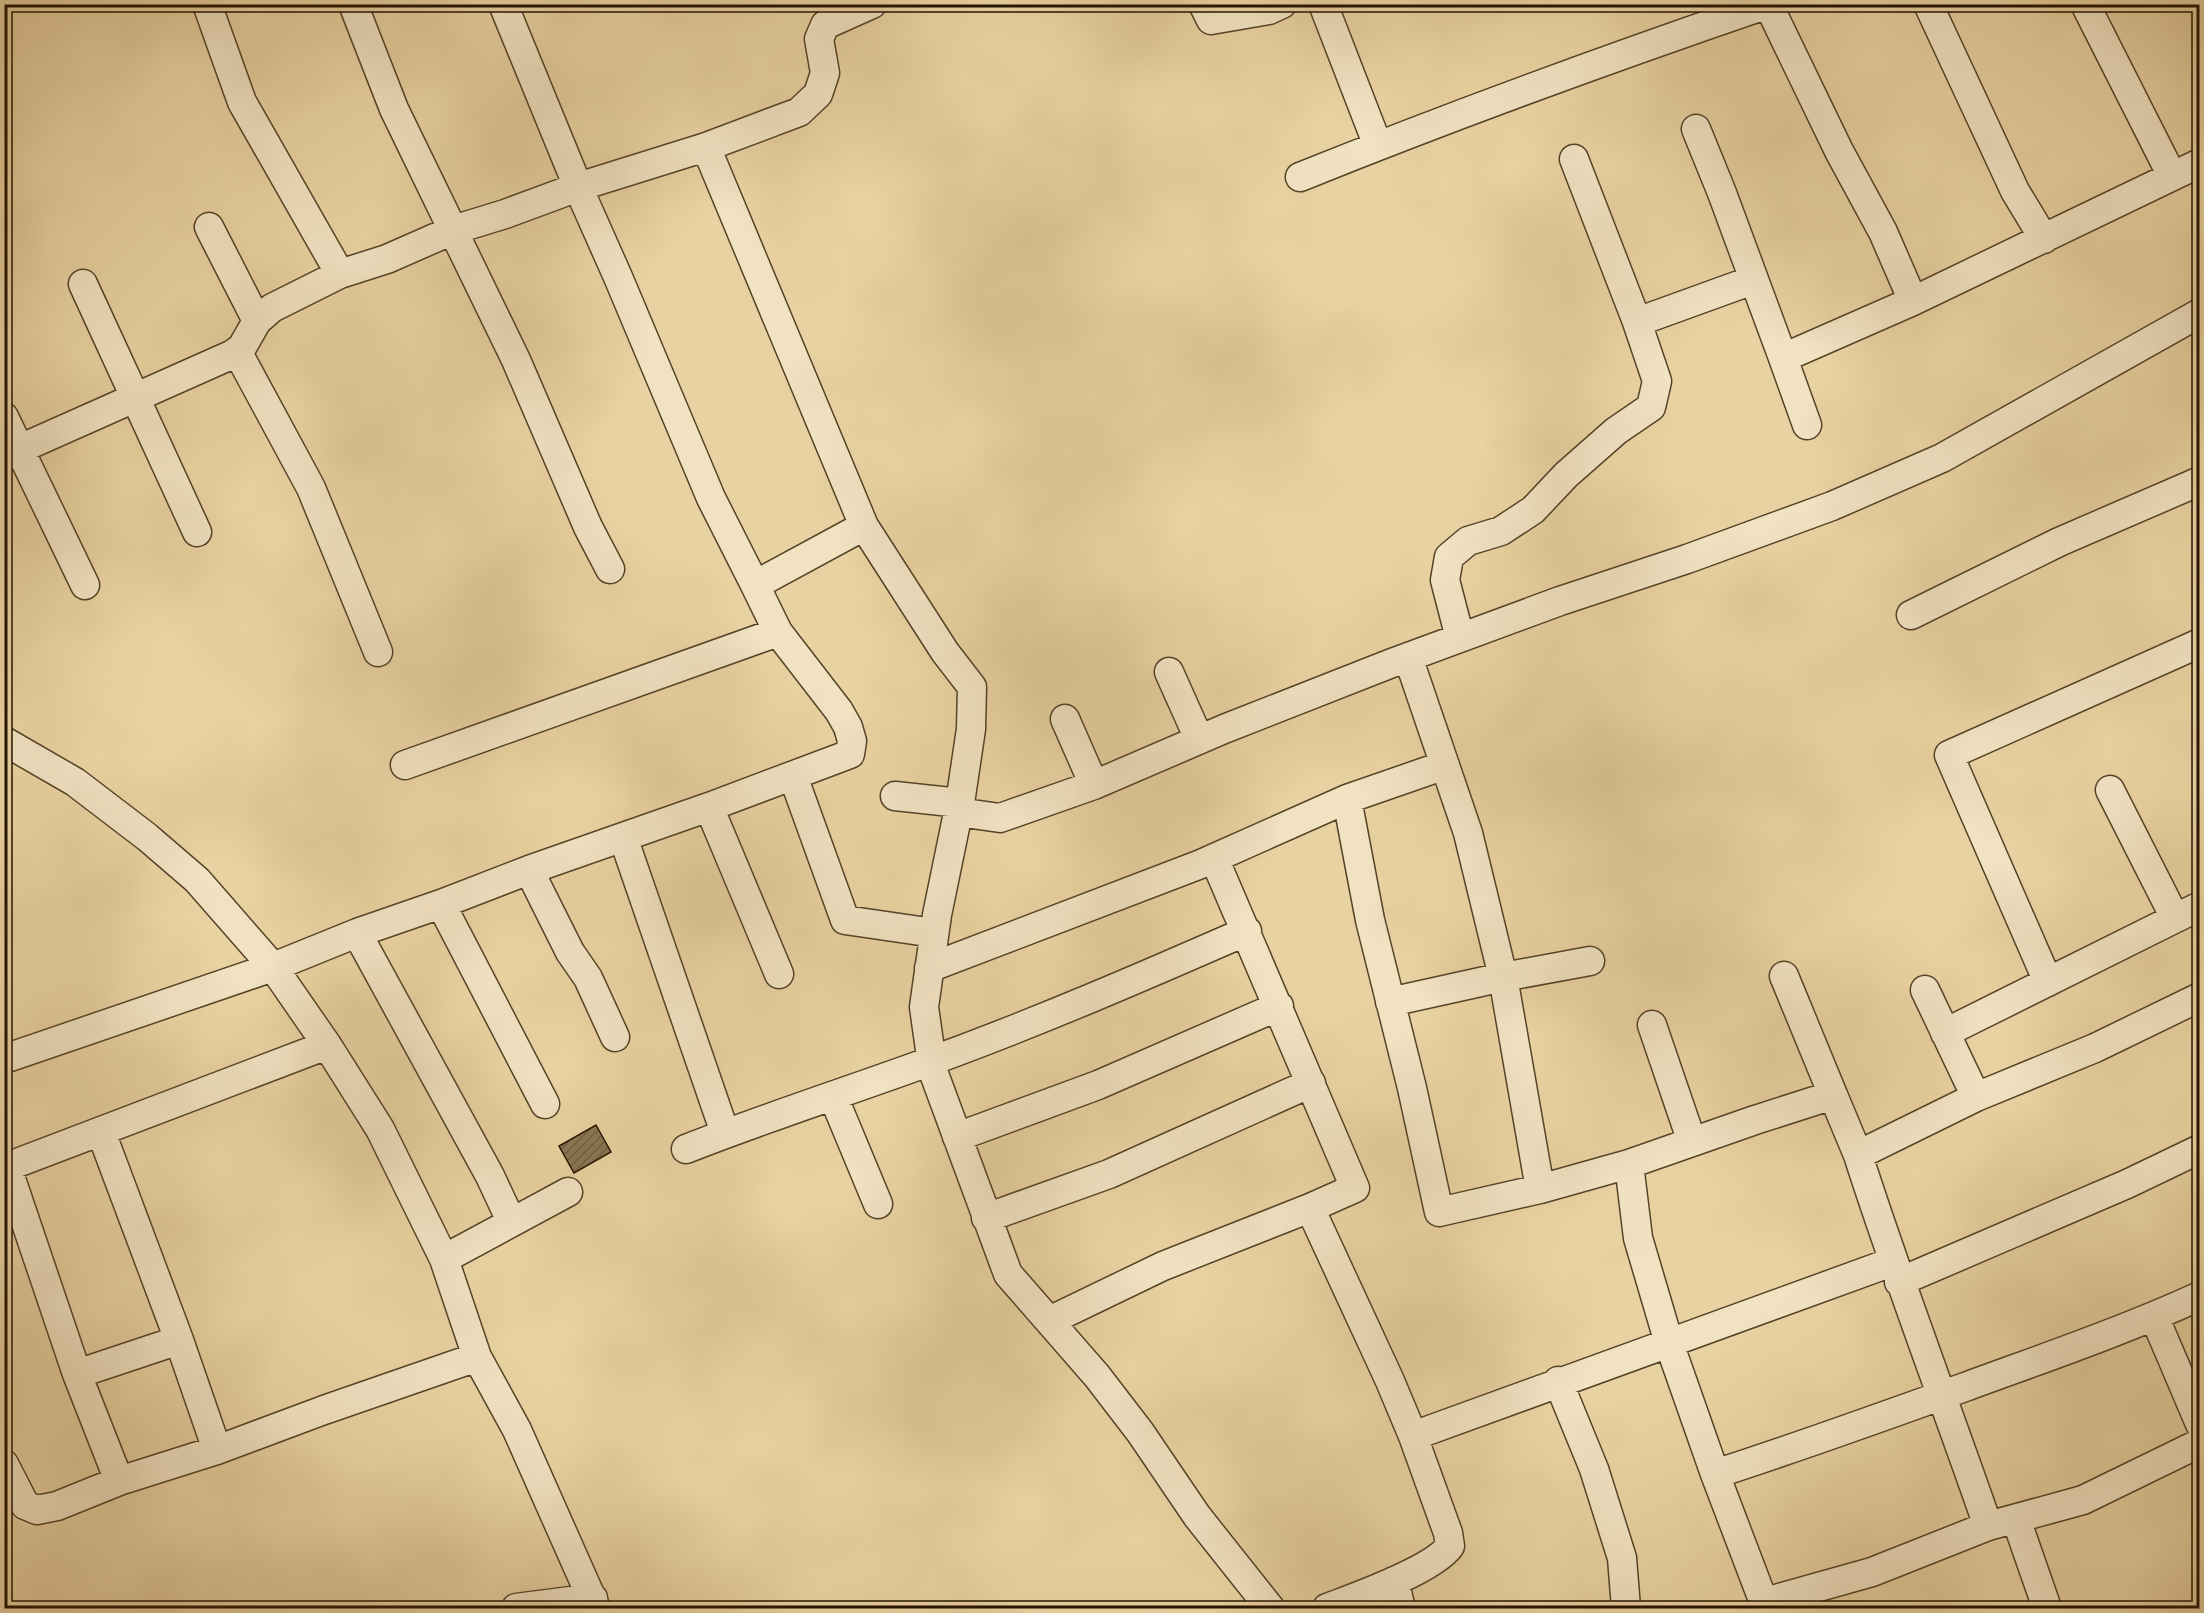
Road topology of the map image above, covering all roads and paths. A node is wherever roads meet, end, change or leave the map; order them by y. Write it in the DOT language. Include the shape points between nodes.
graph roads {
  1 [pos="207,4"];
  2 [pos="353,4"];
  3 [pos="503,4"];
  4 [pos="1203,4"];
  5 [pos="1282,4"];
  6 [pos="1323,4"];
  7 [pos="1768,4"];
  8 [pos="1928,4"];
  9 [pos="2085,4"];
  10 [pos="860,6"];
  11 [pos="1696,129"];
  12 [pos="1378,146"];
  13 [pos="706,147"];
  14 [pos="1574,159"];
  15 [pos="2199,163"];
  16 [pos="2172,176"];
  17 [pos="1300,177"];
  18 [pos="578,187"];
  19 [pos="209,227"];
  20 [pos="453,230"];
  21 [pos="2044,239"];
  22 [pos="340,274"];
  23 [pos="1753,280"];
  24 [pos="83,284"];
  25 [pos="1913,301"];
  26 [pos="2199,313"];
  27 [pos="257,321"];
  28 [pos="1637,322"];
  29 [pos="237,351"];
  30 [pos="1783,358"];
  31 [pos="135,398"];
  32 [pos="4,417"];
  33 [pos="1807,425"];
  34 [pos="12,453"];
  35 [pos="2199,481"];
  36 [pos="864,526"];
  37 [pos="197,532"];
  38 [pos="610,569"];
  39 [pos="85,585"];
  40 [pos="754,585"];
  41 [pos="1911,615"];
  42 [pos="778,632"];
  43 [pos="1460,638"];
  44 [pos="2199,643"];
  45 [pos="378,652"];
  46 [pos="1408,657"];
  47 [pos="1169,672"];
  48 [pos="1065,719"];
  49 [pos="1199,740"];
  50 [pos="4,741"];
  51 [pos="405,765"];
  52 [pos="1445,765"];
  53 [pos="793,776"];
  54 [pos="1094,785"];
  55 [pos="2110,790"];
  56 [pos="895,796"];
  57 [pos="1347,799"];
  58 [pos="709,807"];
  59 [pos="959,808"];
  60 [pos="623,837"];
  61 [pos="1214,858"];
  62 [pos="529,870"];
  63 [pos="441,904"];
  64 [pos="2187,912"];
  65 [pos="1247,931"];
  66 [pos="357,933"];
  67 [pos="934,933"];
  68 [pos="1590,961"];
  69 [pos="273,967"];
  70 [pos="929,968"];
  71 [pos="779,974"];
  72 [pos="1784,976"];
  73 [pos="1503,977"];
  74 [pos="2048,982"];
  75 [pos="1925,990"];
  76 [pos="2199,997"];
  77 [pos="1390,1002"];
  78 [pos="1279,1006"];
  79 [pos="1652,1024"];
  80 [pos="1945,1033"];
  81 [pos="615,1037"];
  82 [pos="327,1046"];
  83 [pos="4,1059"];
  84 [pos="931,1061"];
  85 [pos="1311,1083"];
  86 [pos="1833,1095"];
  87 [pos="833,1096"];
  88 [pos="1976,1097"];
  89 [pos="545,1104"];
  90 [pos="101,1132"];
  91 [pos="725,1133"];
  92 [pos="957,1137"];
  93 [pos="1692,1142"];
  94 [pos="686,1149"];
  95 [pos="2199,1149"];
  96 [pos="1858,1155"];
  97 [pos="1629,1164"];
  98 [pos="6,1167"];
  99 [pos="1540,1189"];
  100 [pos="568,1192"];
  101 [pos="878,1204"];
  102 [pos="1310,1208"];
  103 [pos="986,1218"];
  104 [pos="511,1221"];
  105 [pos="444,1259"];
  106 [pos="1896,1272"];
  107 [pos="2199,1296"];
  108 [pos="2154,1317"];
  109 [pos="1049,1321"];
  110 [pos="178,1340"];
  111 [pos="1669,1343"];
  112 [pos="477,1357"];
  113 [pos="77,1374"];
  114 [pos="1558,1382"];
  115 [pos="1942,1395"];
  116 [pos="2199,1424"];
  117 [pos="1413,1436"];
  118 [pos="2199,1443"];
  119 [pos="218,1450"];
  120 [pos="4,1464"];
  121 [pos="1715,1474"];
  122 [pos="119,1481"];
  123 [pos="2016,1518"];
  124 [pos="1988,1526"];
  125 [pos="1394,1581"];
  126 [pos="594,1603"];
  127 [pos="1766,1605"];
  128 [pos="516,1608"];
  129 [pos="1270,1608"];
  130 [pos="1327,1608"];
  131 [pos="1401,1608"];
  132 [pos="1626,1608"];
  133 [pos="2047,1608"];
  1 -- 22 [label="street" via="242,102"];
  2 -- 20 [label="street" via="394,110"];
  3 -- 18 [label="street"];
  4 -- 5 [label="street" via="1211,20"];
  6 -- 12 [label="street"];
  7 -- 12 [label="street"];
  7 -- 25 [label="street" via="1883,232"];
  8 -- 21 [label="street" via="2015,191"];
  9 -- 16 [label="street"];
  10 -- 13 [label="street" via="825,25 819,39 825,73 818,94 799,112"];
  11 -- 23 [label="street"];
  12 -- 17 [label="street"];
  13 -- 18 [label="street"];
  13 -- 36 [label="street"];
  14 -- 28 [label="street"];
  15 -- 16 [label="street"];
  16 -- 21 [label="street"];
  18 -- 20 [label="street"];
  18 -- 40 [label="street" via="711,498"];
  19 -- 27 [label="street"];
  20 -- 22 [label="street" via="387,259"];
  20 -- 38 [label="street"];
  21 -- 25 [label="street"];
  22 -- 27 [label="street" via="272,308"];
  23 -- 28 [label="street"];
  23 -- 30 [label="street"];
  24 -- 31 [label="street"];
  25 -- 30 [label="street"];
  26 -- 43 [label="street" via="1941,458 1821,510"];
  27 -- 29 [label="street"];
  28 -- 43 [label="street" via="1657,381 1651,407 1616,431 1533,510 1501,531 1468,541 1449,557 1445,580"];
  29 -- 31 [label="street"];
  29 -- 45 [label="street" via="311,488"];
  30 -- 33 [label="street"];
  31 -- 34 [label="street"];
  31 -- 37 [label="street"];
  32 -- 34 [label="street"];
  34 -- 39 [label="street"];
  35 -- 41 [label="street" via="2059,542"];
  36 -- 40 [label="street"];
  36 -- 59 [label="street" via="972,687 971,729"];
  40 -- 42 [label="street"];
  42 -- 51 [label="street"];
  42 -- 53 [label="street" via="839,711 852,741 850,754"];
  43 -- 46 [label="street"];
  44 -- 74 [label="street" via="1949,755"];
  46 -- 49 [label="street"];
  46 -- 52 [label="street"];
  47 -- 49 [label="street"];
  48 -- 54 [label="street"];
  49 -- 54 [label="street"];
  50 -- 69 [label="street" via="75,782 155,844 197,880"];
  52 -- 57 [label="street"];
  52 -- 73 [label="street" via="1468,833"];
  53 -- 58 [label="street"];
  53 -- 67 [label="street" via="844,920"];
  54 -- 59 [label="street" via="1000,818"];
  55 -- 64 [label="street"];
  56 -- 59 [label="street"];
  57 -- 61 [label="street"];
  57 -- 77 [label="street"];
  58 -- 60 [label="street"];
  58 -- 71 [label="street"];
  59 -- 67 [label="street"];
  60 -- 62 [label="street"];
  60 -- 91 [label="street"];
  61 -- 65 [label="street"];
  61 -- 70 [label="street"];
  62 -- 63 [label="street"];
  62 -- 81 [label="street" via="570,952 588,978"];
  63 -- 66 [label="street"];
  63 -- 89 [label="street"];
  64 -- 74 [label="street"];
  65 -- 78 [label="street"];
  65 -- 84 [label="street" via="1099,996"];
  66 -- 69 [label="street"];
  66 -- 104 [label="street"];
  67 -- 70 [label="street"];
  68 -- 73 [label="street"];
  69 -- 82 [label="street"];
  69 -- 83 [label="street"];
  70 -- 84 [label="street" via="924,1007"];
  72 -- 86 [label="street"];
  73 -- 77 [label="street"];
  73 -- 99 [label="street"];
  74 -- 80 [label="street"];
  75 -- 80 [label="street"];
  76 -- 88 [label="street" via="2094,1048"];
  77 -- 99 [label="street" via="1439,1212"];
  78 -- 85 [label="street"];
  78 -- 92 [label="street" via="1098,1085"];
  79 -- 93 [label="street"];
  80 -- 88 [label="street"];
  82 -- 90 [label="street"];
  82 -- 105 [label="street" via="380,1129"];
  84 -- 87 [label="street"];
  84 -- 92 [label="street"];
  85 -- 102 [label="street" via="1354,1188"];
  85 -- 103 [label="street" via="1109,1174"];
  86 -- 93 [label="street"];
  86 -- 96 [label="street"];
  87 -- 91 [label="street"];
  87 -- 101 [label="street"];
  88 -- 96 [label="street"];
  90 -- 98 [label="street"];
  90 -- 110 [label="street"];
  91 -- 94 [label="street"];
  92 -- 103 [label="street"];
  93 -- 97 [label="street"];
  95 -- 106 [label="street" via="2127,1184"];
  96 -- 106 [label="street"];
  97 -- 99 [label="street"];
  97 -- 111 [label="street" via="1638,1238"];
  98 -- 113 [label="street"];
  100 -- 104 [label="street"];
  102 -- 109 [label="street" via="1163,1266"];
  102 -- 117 [label="street"];
  103 -- 109 [label="street" via="1008,1274"];
  104 -- 105 [label="street"];
  105 -- 112 [label="street"];
  106 -- 111 [label="street"];
  106 -- 115 [label="street"];
  107 -- 108 [label="street"];
  108 -- 115 [label="street"];
  108 -- 116 [label="street"];
  109 -- 129 [label="street" via="1097,1376 1197,1516"];
  110 -- 113 [label="street"];
  110 -- 119 [label="street"];
  111 -- 114 [label="street"];
  111 -- 121 [label="street"];
  112 -- 119 [label="street"];
  112 -- 126 [label="street" via="517,1430"];
  113 -- 122 [label="street"];
  114 -- 117 [label="street"];
  114 -- 132 [label="street" via="1594,1469 1622,1558"];
  115 -- 121 [label="street"];
  115 -- 124 [label="street"];
  117 -- 125 [label="street" via="1450,1546 1444,1554"];
  118 -- 123 [label="street" via="2083,1500"];
  119 -- 122 [label="street"];
  120 -- 122 [label="street" via="25,1505 37,1510"];
  121 -- 127 [label="street"];
  123 -- 124 [label="street"];
  123 -- 133 [label="street"];
  124 -- 127 [label="street" via="1872,1572"];
  125 -- 130 [label="street"];
  125 -- 131 [label="street"];
  126 -- 128 [label="street"];
}
